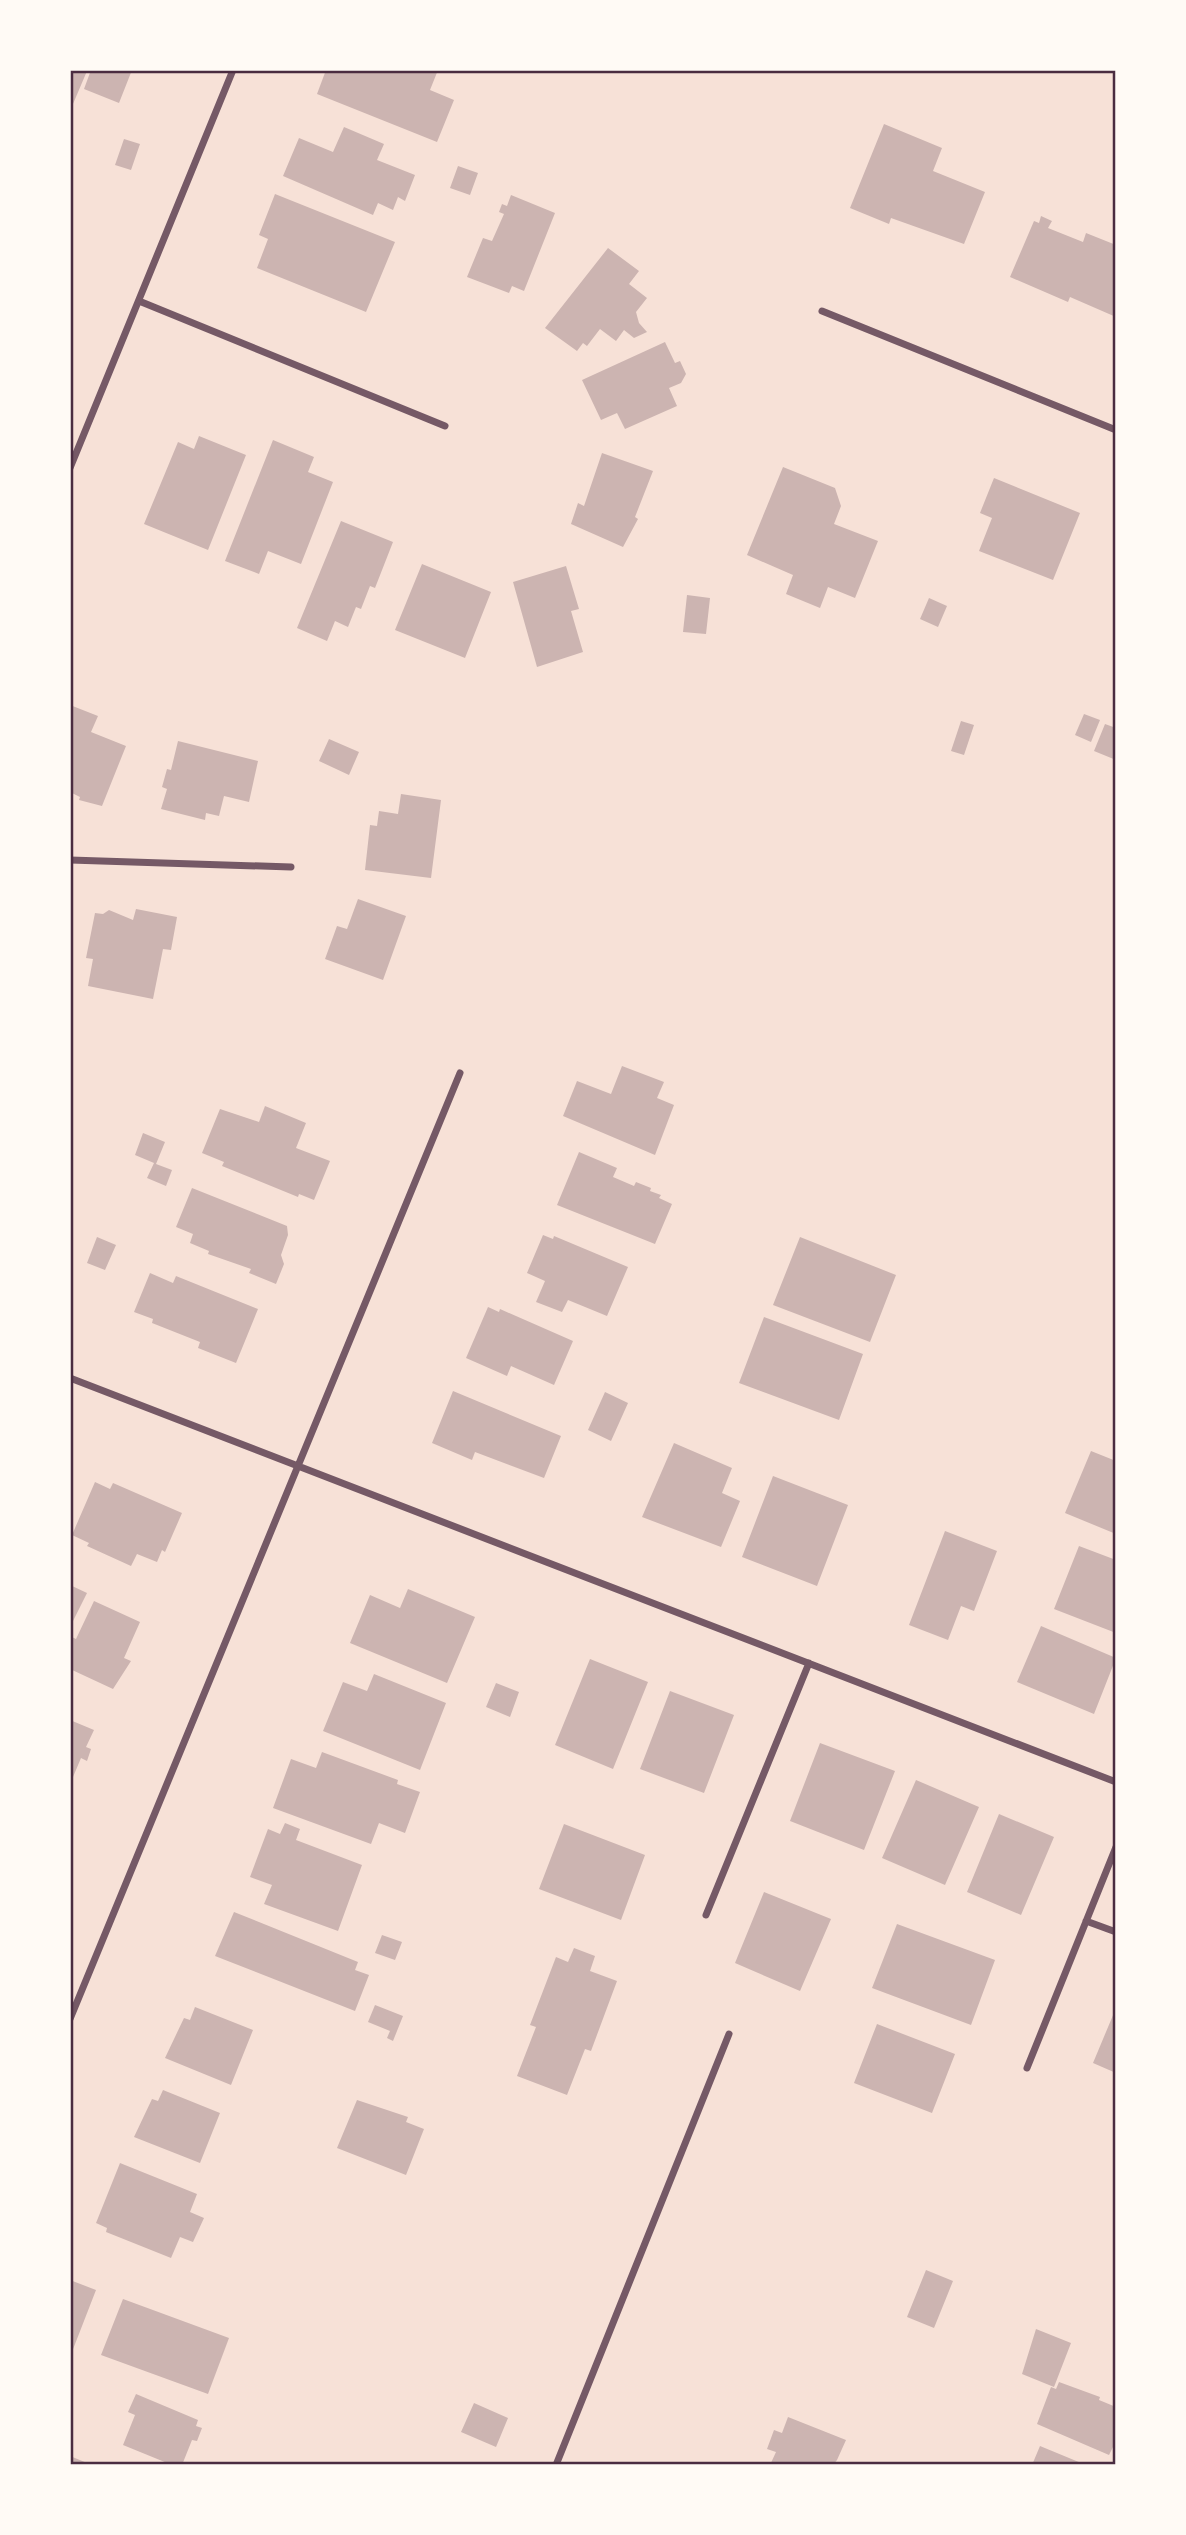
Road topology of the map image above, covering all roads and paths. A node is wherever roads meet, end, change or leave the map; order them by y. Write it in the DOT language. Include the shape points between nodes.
graph roads {
  1 [pos="233,70"];
  2 [pos="139,301"];
  3 [pos="822,312"];
  4 [pos="445,425"];
  5 [pos="1116,430"];
  6 [pos="70,468"];
  7 [pos="70,860"];
  8 [pos="291,867"];
  9 [pos="460,1073"];
  10 [pos="70,1378"];
  11 [pos="297,1464"];
  12 [pos="809,1663"];
  13 [pos="1116,1782"];
  14 [pos="1116,1847"];
  15 [pos="706,1915"];
  16 [pos="1086,1921"];
  17 [pos="1116,1933"];
  18 [pos="70,2019"];
  19 [pos="729,2034"];
  20 [pos="1027,2068"];
  21 [pos="556,2465"];
  1 -- 2 [label="street"];
  2 -- 4 [label="street"];
  2 -- 6 [label="street"];
  3 -- 5 [label="street"];
  7 -- 8 [label="street"];
  9 -- 11 [label="street"];
  10 -- 11 [label="street"];
  11 -- 12 [label="street"];
  11 -- 18 [label="street"];
  12 -- 13 [label="street"];
  12 -- 15 [label="street"];
  14 -- 16 [label="street"];
  16 -- 17 [label="street"];
  16 -- 20 [label="street"];
  19 -- 21 [label="street"];
}
